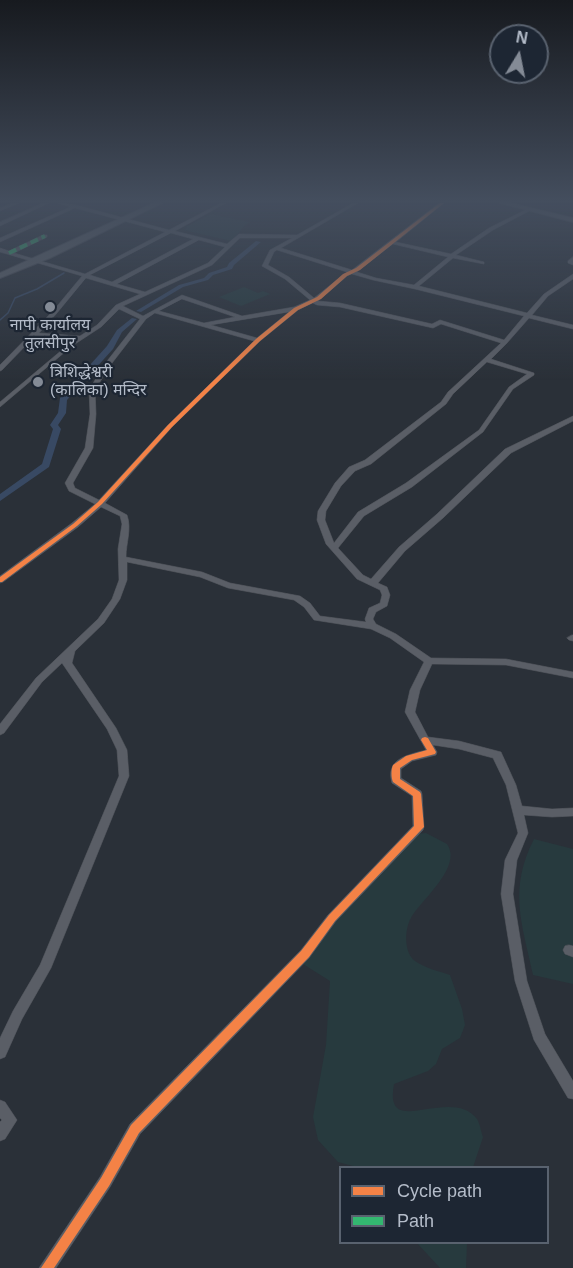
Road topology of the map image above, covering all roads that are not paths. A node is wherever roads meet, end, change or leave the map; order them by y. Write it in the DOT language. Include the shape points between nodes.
graph roads {
  1 [pos="29,262"];
  2 [pos="41,262"];
  3 [pos="111,262"];
  4 [pos="153,262"];
  5 [pos="212,262"];
  6 [pos="267,262"];
  7 [pos="321,262"];
  8 [pos="365,262"];
  9 [pos="443,262"];
  10 [pos="479,262"];
  11 [pos="482,263"];
  12 [pos="352,272"];
  13 [pos="0,276"];
  14 [pos="85,276"];
  15 [pos="573,276"];
  16 [pos="112,284"];
  17 [pos="416,287"];
  18 [pos="146,294"];
  19 [pos="315,299"];
  20 [pos="118,306"];
  21 [pos="296,309"];
  22 [pos="154,311"];
  23 [pos="253,316"];
  24 [pos="526,317"];
  25 [pos="143,318"];
  26 [pos="241,318"];
  27 [pos="200,325"];
  28 [pos="277,325"];
  29 [pos="573,327"];
  30 [pos="34,334"];
  31 [pos="81,338"];
  32 [pos="258,340"];
  33 [pos="505,342"];
  34 [pos="488,360"];
  35 [pos="0,369"];
  36 [pos="0,405"];
  37 [pos="573,418"];
  38 [pos="100,503"];
  39 [pos="334,548"];
  40 [pos="122,559"];
  41 [pos="0,580"];
  42 [pos="372,584"];
  43 [pos="373,626"];
  44 [pos="71,649"];
  45 [pos="429,661"];
  46 [pos="573,675"];
  47 [pos="0,731"];
  48 [pos="425,740"];
  49 [pos="519,810"];
  50 [pos="573,812"];
  51 [pos="0,1053"];
  52 [pos="573,1093"];
  53 [pos="0,1107"];
  54 [pos="0,1134"];
  55 [pos="47,1268"];
  1 -- 13 [label="main road"];
  2 -- 14 [label="street"];
  3 -- 14 [label="street"];
  4 -- 16 [label="street"];
  5 -- 18 [label="street"];
  6 -- 19 [label="street" via="265,266"];
  7 -- 12 [label="street"];
  8 -- 12 [label="street"];
  9 -- 17 [label="street"];
  10 -- 11 [label="street"];
  12 -- 17 [label="street"];
  12 -- 19 [label="street"];
  14 -- 16 [label="street"];
  14 -- 30 [label="street"];
  15 -- 24 [label="street" via="546,295"];
  16 -- 18 [label="street"];
  17 -- 24 [label="street"];
  18 -- 20 [label="street"];
  19 -- 21 [label="street"];
  19 -- 33 [label="street" via="317,303 433,326 440,322"];
  20 -- 25 [label="street"];
  20 -- 31 [label="street"];
  21 -- 23 [label="street"];
  21 -- 28 [label="street"];
  22 -- 25 [label="street"];
  22 -- 26 [label="street" via="182,297"];
  22 -- 27 [label="street"];
  23 -- 26 [label="street"];
  23 -- 28 [label="street"];
  24 -- 29 [label="street"];
  24 -- 33 [label="street"];
  25 -- 38 [label="street" via="92,390 89,448 69,483 72,489"];
  26 -- 27 [label="street"];
  27 -- 32 [label="street"];
  28 -- 32 [label="street"];
  30 -- 31 [label="street"];
  30 -- 35 [label="street"];
  31 -- 36 [label="street"];
  32 -- 38 [label="street" via="170,426"];
  33 -- 34 [label="street"];
  34 -- 39 [label="street" via="444,402 368,462 352,469 338,484 321,520"];
  34 -- 39 [label="street" via="532,374 511,388 481,431 409,485 361,513"];
  37 -- 42 [label="street" via="508,451 402,549"];
  38 -- 40 [label="street" via="123,515 126,524"];
  38 -- 41 [label="street"];
  39 -- 42 [label="street" via="360,577"];
  40 -- 43 [label="street" via="279,593 297,598 317,618"];
  40 -- 44 [label="street" via="123,579 116,599 101,621"];
  42 -- 43 [label="street" via="384,589 386,595 384,604 372,610 369,619"];
  43 -- 45 [label="street"];
  44 -- 47 [label="street" via="39,680"];
  44 -- 51 [label="street" via="67,663 111,728 122,750 124,776 45,968"];
  45 -- 46 [label="street" via="506,662"];
  45 -- 48 [label="street" via="410,712"];
  48 -- 49 [label="street" via="497,755"];
  48 -- 55 [label="street" via="432,752 396,766 396,780 417,794 419,827 332,918 305,954 135,1129 105,1182"];
  49 -- 50 [label="street"];
  49 -- 52 [label="street" via="523,832 511,860 507,894 521,981 539,1036"];
  53 -- 54 [label="street" via="10,1120"];
}
